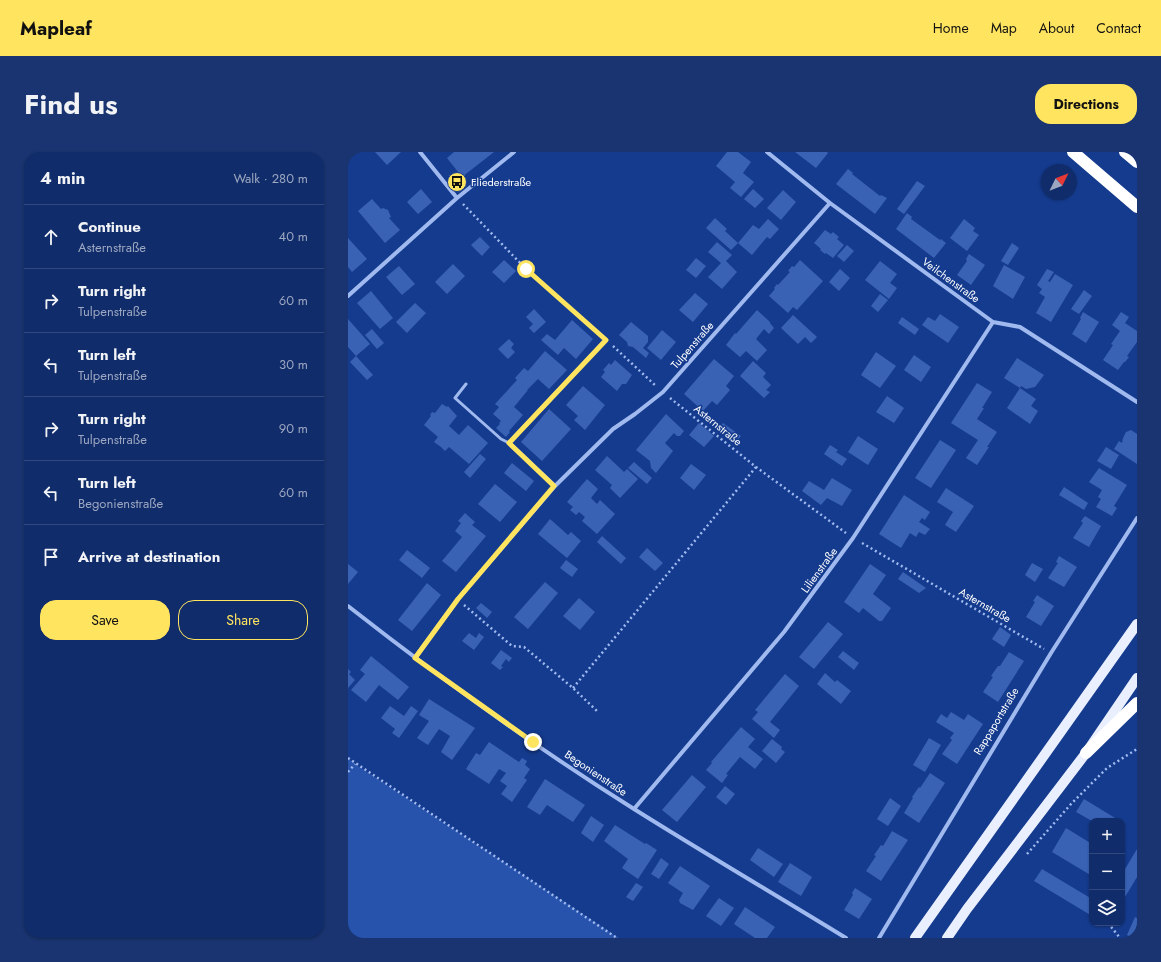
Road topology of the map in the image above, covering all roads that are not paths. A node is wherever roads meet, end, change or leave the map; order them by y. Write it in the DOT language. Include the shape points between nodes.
graph roads {
  1 [pos="420,152"];
  2 [pos="514,152"];
  3 [pos="767,152"];
  4 [pos="1073,152"];
  5 [pos="1125,152"];
  6 [pos="1137,162"];
  7 [pos="457,198"];
  8 [pos="830,203"];
  9 [pos="1137,207"];
  10 [pos="348,296"];
  11 [pos="993,322"];
  12 [pos="606,340"];
  13 [pos="466,384"];
  14 [pos="1137,402"];
  15 [pos="509,443"];
  16 [pos="554,486"];
  17 [pos="1137,518"];
  18 [pos="348,606"];
  19 [pos="1137,624"];
  20 [pos="415,658"];
  21 [pos="1137,678"];
  22 [pos="1137,703"];
  23 [pos="1086,753"];
  24 [pos="634,809"];
  25 [pos="846,938"];
  26 [pos="879,938"];
  27 [pos="915,938"];
  28 [pos="947,938"];
  1 -- 7 [label="street"];
  2 -- 7 [label="street"];
  3 -- 8 [label="street, Veilchenstraße"];
  4 -- 9 [label="highway"];
  5 -- 6 [label="highway"];
  7 -- 10 [label="street"];
  8 -- 11 [label="street, Veilchenstraße"];
  8 -- 16 [label="street, Tulpenstraße" via="663,392 613,429"];
  11 -- 14 [label="street, Veilchenstraße" via="1020,327"];
  11 -- 24 [label="street, Lilienstraße" via="853,538 784,632"];
  12 -- 15 [label="street"];
  13 -- 15 [label="lane" via="455,398 501,439"];
  15 -- 16 [label="street"];
  16 -- 20 [label="street, Tulpenstraße" via="458,599"];
  17 -- 26 [label="street, Rappaportstraße" via="1051,653"];
  18 -- 20 [label="street, Begonienstraße"];
  19 -- 27 [label="main road"];
  20 -- 24 [label="street, Begonienstraße" via="533,742"];
  21 -- 23 [label="main road"];
  22 -- 23 [label="highway"];
  23 -- 28 [label="main road"];
  24 -- 25 [label="street, Begonienstraße"];
}
